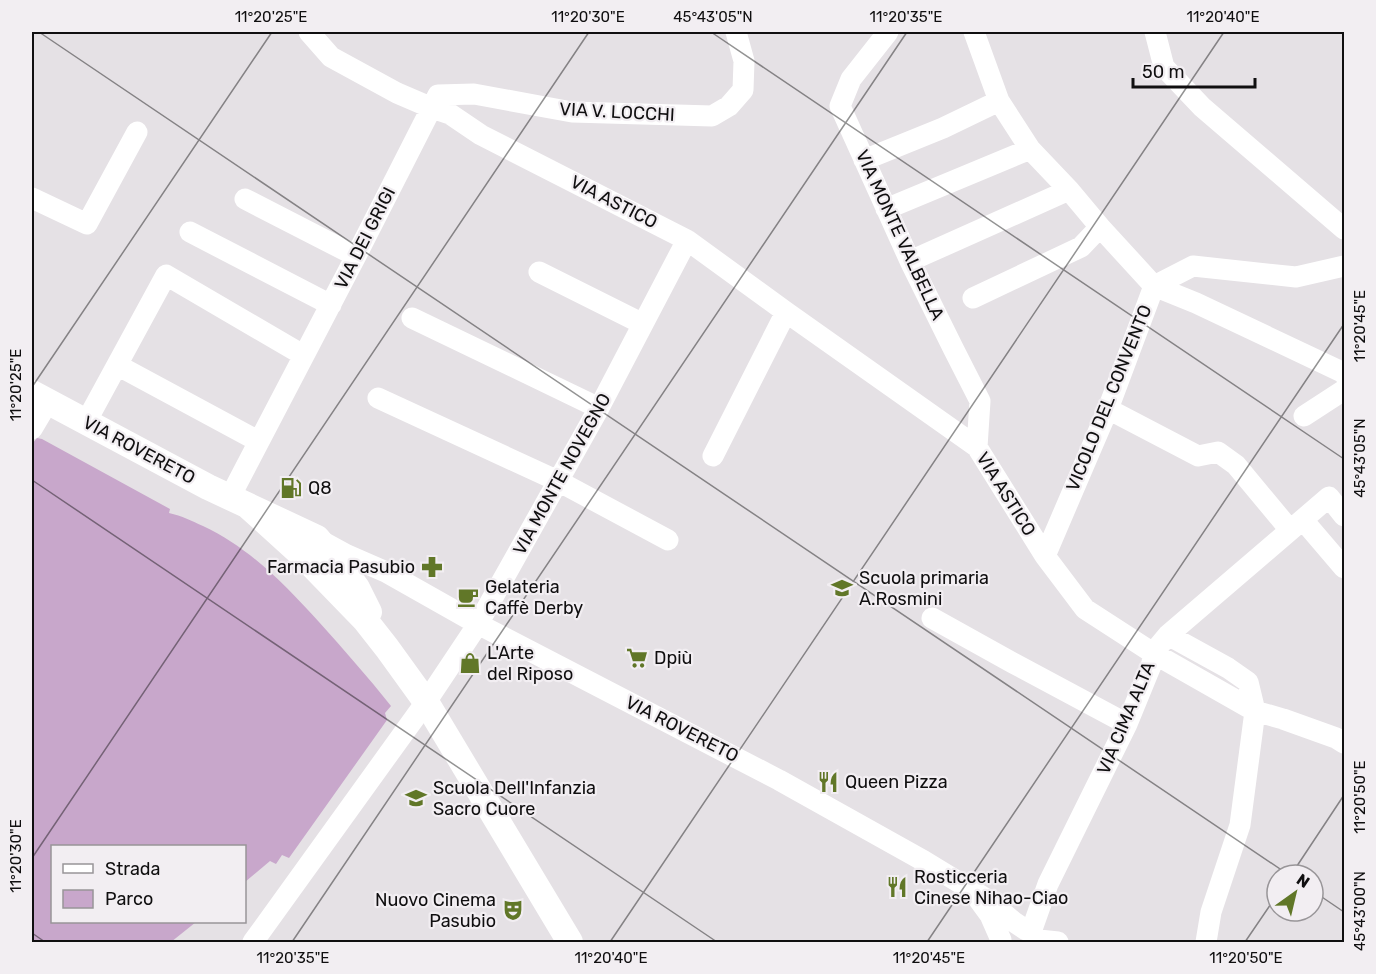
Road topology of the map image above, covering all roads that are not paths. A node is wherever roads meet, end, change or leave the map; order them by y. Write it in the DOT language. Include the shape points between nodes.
graph roads {
  1 [pos="309,32"];
  2 [pos="736,32"];
  3 [pos="888,32"];
  4 [pos="975,32"];
  5 [pos="1155,32"];
  6 [pos="999,101"];
  7 [pos="432,108"];
  8 [pos="137,132"];
  9 [pos="1030,149"];
  10 [pos="864,159"];
  11 [pos="1069,190"];
  12 [pos="32,198"];
  13 [pos="245,200"];
  14 [pos="886,209"];
  15 [pos="1100,227"];
  16 [pos="1344,229"];
  17 [pos="190,232"];
  18 [pos="687,240"];
  19 [pos="356,256"];
  20 [pos="910,261"];
  21 [pos="1344,266"];
  22 [pos="539,272"];
  23 [pos="1154,286"];
  24 [pos="973,298"];
  25 [pos="331,305"];
  26 [pos="786,312"];
  27 [pos="412,318"];
  28 [pos="643,324"];
  29 [pos="303,355"];
  30 [pos="117,365"];
  31 [pos="1344,374"];
  32 [pos="1344,390"];
  33 [pos="40,398"];
  34 [pos="378,398"];
  35 [pos="599,408"];
  36 [pos="1108,409"];
  37 [pos="1304,416"];
  38 [pos="86,422"];
  39 [pos="32,429"];
  40 [pos="258,441"];
  41 [pos="977,447"];
  42 [pos="713,456"];
  43 [pos="558,481"];
  44 [pos="239,502"];
  45 [pos="1344,516"];
  46 [pos="1296,525"];
  47 [pos="668,540"];
  48 [pos="307,541"];
  49 [pos="1045,556"];
  50 [pos="1344,568"];
  51 [pos="363,576"];
  52 [pos="932,618"];
  53 [pos="478,624"];
  54 [pos="1167,635"];
  55 [pos="387,648"];
  56 [pos="1153,653"];
  57 [pos="426,702"];
  58 [pos="1255,711"];
  59 [pos="1127,724"];
  60 [pos="1342,734"];
  61 [pos="975,891"];
  62 [pos="1039,937"];
  63 [pos="1001,941"];
  64 [pos="253,942"];
  65 [pos="570,942"];
  66 [pos="1206,942"];
  1 -- 7 [label="street" via="331,57"];
  2 -- 7 [label="street, VIA V. LOCCHI" via="744,61 743,90 729,106 712,116 572,112 474,94 438,95"];
  3 -- 10 [label="street, VIA MONTE VALBELLA" via="851,79 840,106"];
  4 -- 6 [label="street"];
  5 -- 16 [label="street" via="1164,67 1202,107"];
  6 -- 9 [label="street"];
  6 -- 10 [label="street"];
  7 -- 18 [label="street, VIA ASTICO"];
  7 -- 19 [label="street, VIA DEI GRIGI"];
  8 -- 12 [label="street" via="87,224"];
  9 -- 11 [label="street"];
  9 -- 14 [label="street"];
  10 -- 14 [label="street, VIA MONTE VALBELLA"];
  11 -- 15 [label="street"];
  11 -- 20 [label="street"];
  13 -- 19 [label="street"];
  14 -- 20 [label="street, VIA MONTE VALBELLA"];
  15 -- 23 [label="street"];
  15 -- 24 [label="street" via="1082,247"];
  17 -- 25 [label="street"];
  18 -- 26 [label="street, VIA ASTICO"];
  18 -- 28 [label="street, VIA MONTE NOVEGNO"];
  19 -- 25 [label="street, VIA DEI GRIGI"];
  20 -- 41 [label="street, VIA MONTE VALBELLA" via="980,401"];
  21 -- 23 [label="street, VICOLO DEL CONVENTO" via="1296,277 1193,266"];
  22 -- 28 [label="street"];
  23 -- 31 [label="street"];
  23 -- 36 [label="street, VICOLO DEL CONVENTO"];
  25 -- 29 [label="street, VIA DEI GRIGI"];
  26 -- 41 [label="street, VIA ASTICO"];
  26 -- 42 [label="street"];
  27 -- 35 [label="street"];
  28 -- 35 [label="street, VIA MONTE NOVEGNO"];
  29 -- 30 [label="street" via="166,275"];
  29 -- 40 [label="street, VIA DEI GRIGI"];
  30 -- 38 [label="street"];
  30 -- 40 [label="street"];
  32 -- 37 [label="street"];
  33 -- 38 [label="main road, VIA ROVERETO"];
  33 -- 39 [label="street"];
  34 -- 43 [label="street"];
  35 -- 43 [label="street, VIA MONTE NOVEGNO"];
  36 -- 46 [label="street" via="1198,456 1218,452"];
  36 -- 49 [label="street, VICOLO DEL CONVENTO"];
  38 -- 44 [label="main road, VIA ROVERETO"];
  40 -- 44 [label="street, VIA DEI GRIGI"];
  41 -- 49 [label="street, VIA ASTICO"];
  43 -- 47 [label="street"];
  43 -- 53 [label="street, VIA MONTE NOVEGNO"];
  44 -- 48 [label="main road, VIA ROVERETO"];
  45 -- 46 [label="street, VIA CIMA ALTA" via="1329,497"];
  46 -- 50 [label="street"];
  46 -- 54 [label="street, VIA CIMA ALTA"];
  48 -- 51 [label="main road"];
  48 -- 51 [label="street, VIA ROVERETO" via="347,555"];
  48 -- 55 [label="main road"];
  49 -- 56 [label="street" via="1085,609"];
  51 -- 53 [label="street, VIA ROVERETO"];
  51 -- 55 [label="main road"];
  52 -- 59 [label="street"];
  53 -- 57 [label="street, VIA MONTE NOVEGNO"];
  53 -- 61 [label="street, VIA ROVERETO" via="769,775"];
  54 -- 56 [label="street, VIA CIMA ALTA"];
  54 -- 58 [label="street" via="1248,682"];
  55 -- 57 [label="main road"];
  56 -- 58 [label="street"];
  56 -- 59 [label="street, VIA CIMA ALTA"];
  57 -- 64 [label="street, VIA MONTE NOVEGNO"];
  57 -- 65 [label="main road"];
  58 -- 60 [label="street"];
  58 -- 66 [label="street" via="1240,825 1211,912"];
  59 -- 62 [label="street, VIA CIMA ALTA" via="1048,884"];
  61 -- 62 [label="street, VIA ROVERETO"];
  61 -- 63 [label="street, VIA ROVERETO"];
  62 -- 63 [label="street" via="1019,929 1006,934"];
}
